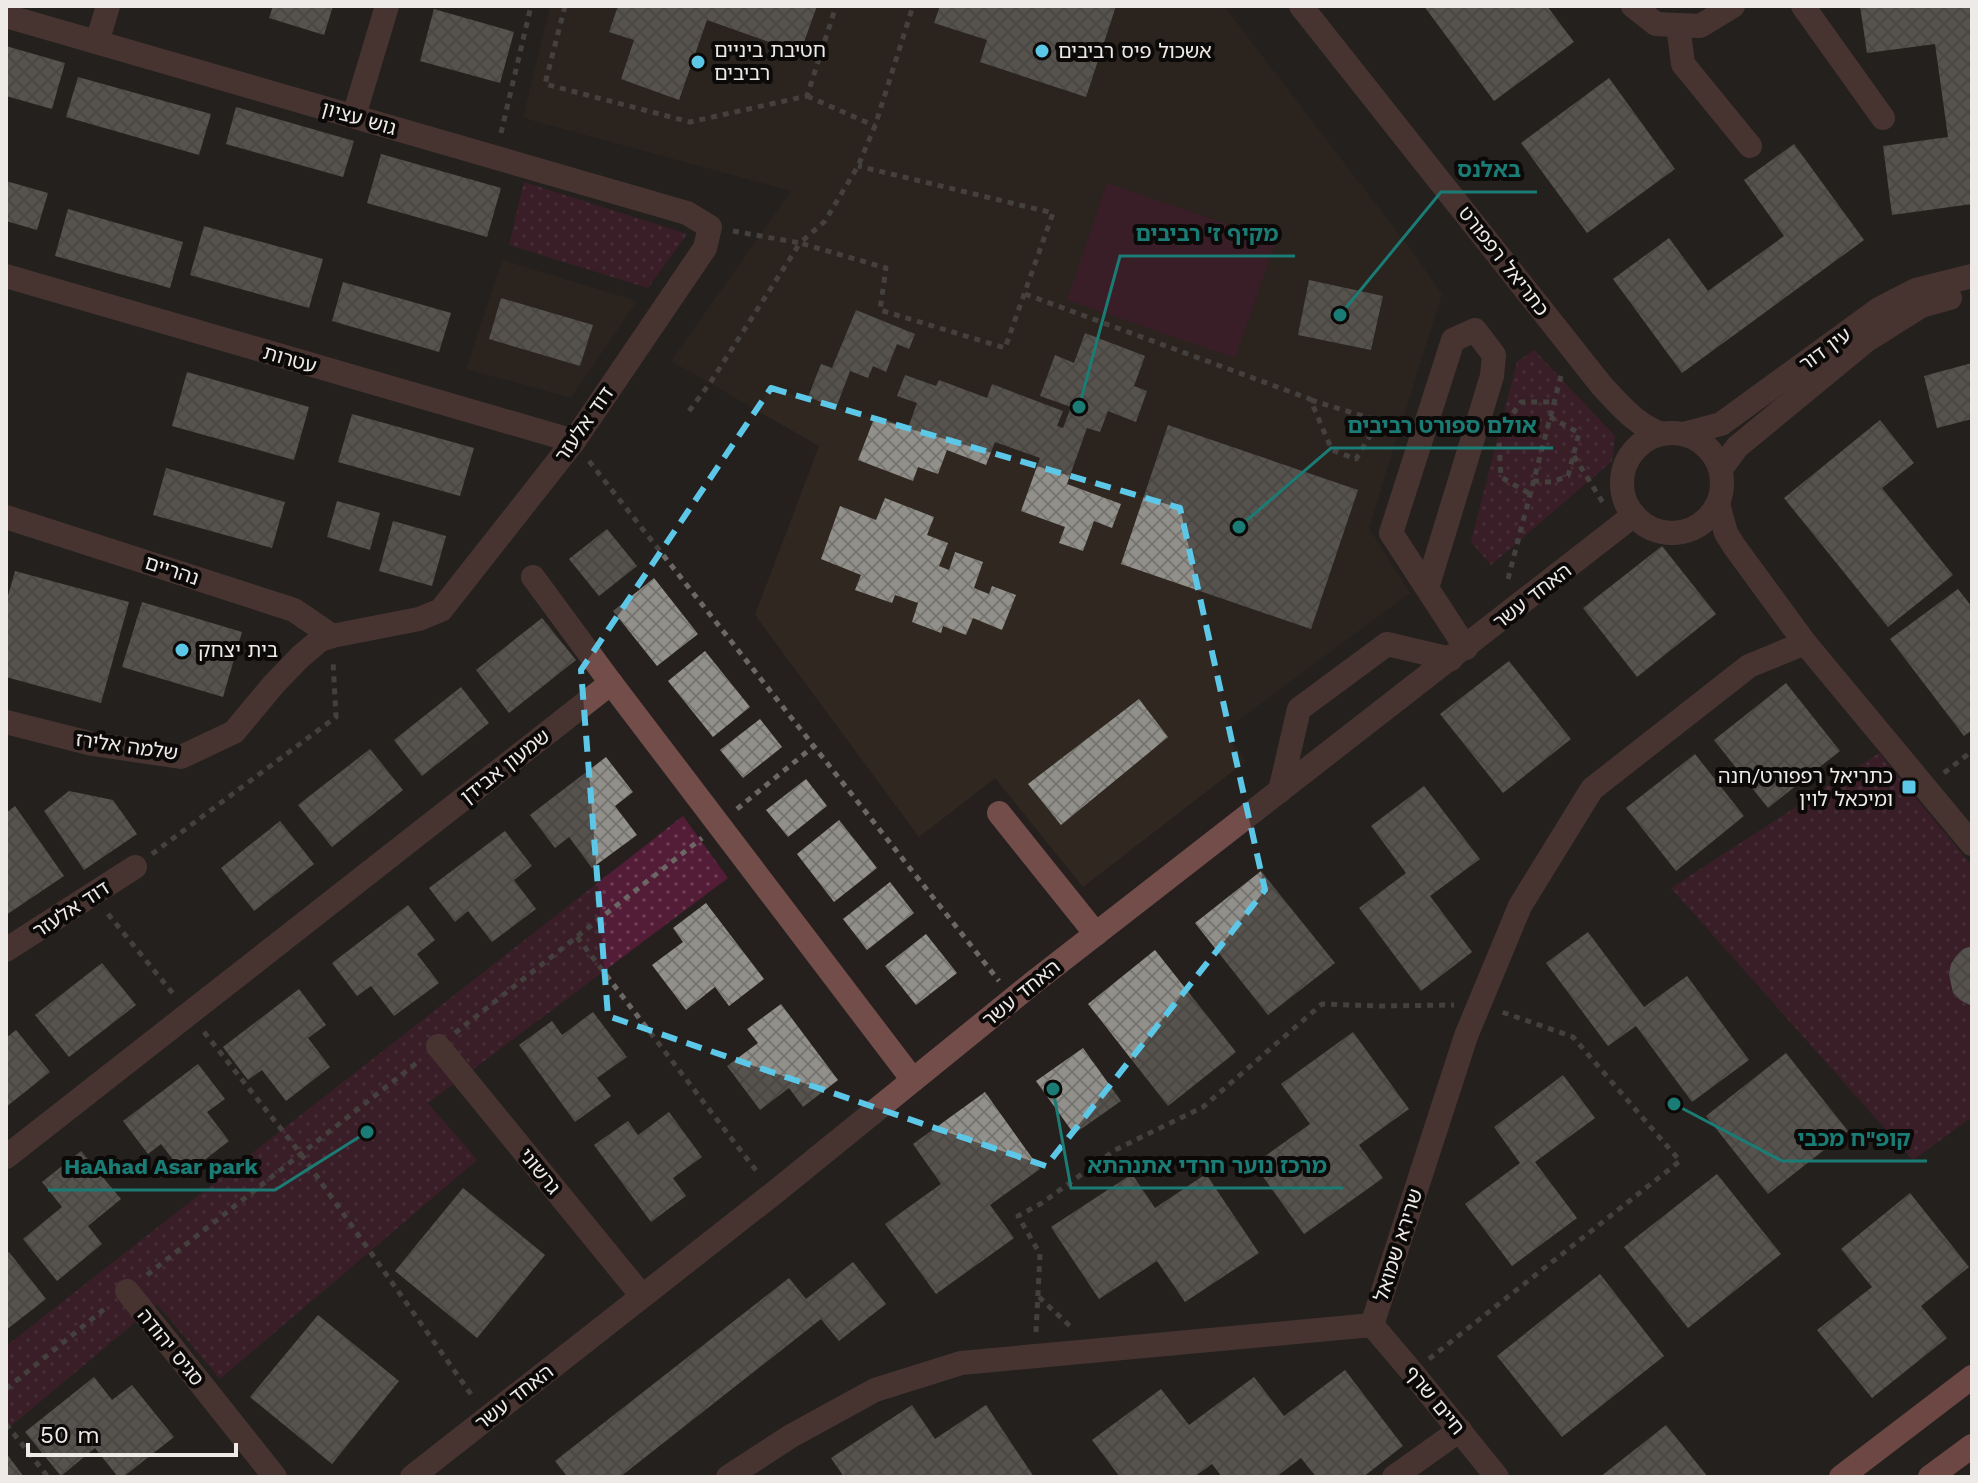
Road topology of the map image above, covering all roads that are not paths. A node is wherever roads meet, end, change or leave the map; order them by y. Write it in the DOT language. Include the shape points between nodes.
graph roads {
  1 [pos="108,6"];
  2 [pos="387,6"];
  3 [pos="1301,6"];
  4 [pos="1633,6"];
  5 [pos="1733,6"];
  6 [pos="1803,6"];
  7 [pos="6,16"];
  8 [pos="1678,25"];
  9 [pos="97,42"];
  10 [pos="354,116"];
  11 [pos="1883,118"];
  12 [pos="1750,146"];
  13 [pos="710,227"];
  14 [pos="6,276"];
  15 [pos="1972,276"];
  16 [pos="1972,293"];
  17 [pos="1618,403"];
  18 [pos="1672,434"];
  19 [pos="574,441"];
  20 [pos="1634,451"];
  21 [pos="1721,469"];
  22 [pos="1718,504"];
  23 [pos="6,517"];
  24 [pos="1626,522"];
  25 [pos="1693,528"];
  26 [pos="1756,576"];
  27 [pos="533,577"];
  28 [pos="1427,588"];
  29 [pos="441,610"];
  30 [pos="332,636"];
  31 [pos="1805,643"];
  32 [pos="1458,654"];
  33 [pos="611,683"];
  34 [pos="6,722"];
  35 [pos="1280,791"];
  36 [pos="999,813"];
  37 [pos="1972,844"];
  38 [pos="135,867"];
  39 [pos="1096,934"];
  40 [pos="6,950"];
  41 [pos="438,1046"];
  42 [pos="913,1080"];
  43 [pos="6,1157"];
  44 [pos="127,1291"];
  45 [pos="642,1296"];
  46 [pos="1372,1325"];
  47 [pos="1972,1377"];
  48 [pos="1460,1430"];
  49 [pos="1972,1446"];
  50 [pos="275,1477"];
  51 [pos="412,1477"];
  52 [pos="728,1477"];
  53 [pos="1394,1477"];
  54 [pos="1497,1477"];
  55 [pos="1841,1477"];
  56 [pos="1930,1477"];
  1 -- 9 [label="street"];
  2 -- 10 [label="street"];
  3 -- 17 [label="street, כתריאל רפפורט"];
  4 -- 8 [label="street" via="1656,24"];
  5 -- 8 [label="street" via="1700,26"];
  6 -- 11 [label="street"];
  7 -- 9 [label="street, גוש עציון"];
  8 -- 12 [label="street" via="1683,64"];
  9 -- 10 [label="street, גוש עציון"];
  10 -- 13 [label="street, גוש עציון" via="687,213"];
  13 -- 19 [label="street, דוד אלעזר" via="705,248"];
  14 -- 19 [label="street, עטרות"];
  15 -- 18 [label="street, עין דור" via="1916,290 1879,309 1721,424"];
  16 -- 21 [label="street, עין דור" via="1921,306 1867,340 1737,447"];
  17 -- 18 [label="street, כתריאל רפפורט" via="1648,429"];
  17 -- 20 [label="street, כתריאל רפפורט"];
  18 -- 20 [label="street" via="1646,440"];
  18 -- 21 [label="street" via="1696,438"];
  19 -- 29 [label="street, דוד אלעזר"];
  20 -- 24 [label="street" via="1622,476"];
  21 -- 22 [label="street"];
  22 -- 25 [label="street"];
  22 -- 26 [label="street" via="1726,533"];
  23 -- 30 [label="street, נהריים" via="294,610"];
  24 -- 25 [label="street" via="1655,530"];
  24 -- 32 [label="street, האחד עשר"];
  25 -- 26 [label="street" via="1716,540"];
  26 -- 31 [label="street"];
  27 -- 33 [label="street"];
  28 -- 28 [label="street" via="1391,533 1453,340 1475,330 1494,355 1492,376"];
  28 -- 32 [label="street"];
  29 -- 30 [label="street, שלמה אלירז"];
  30 -- 34 [label="street, שלמה אלירז" via="300,657 234,732 181,757 93,744"];
  31 -- 37 [label="street"];
  31 -- 46 [label="street, שרירא שמואל" via="1749,666 1592,789 1520,906 1479,1004"];
  32 -- 35 [label="street, האחד עשר"];
  32 -- 35 [label="street" via="1387,644 1299,709"];
  33 -- 42 [label="street"];
  33 -- 43 [label="street, שמעון אבידן"];
  35 -- 39 [label="street, האחד עשר"];
  36 -- 39 [label="street"];
  38 -- 40 [label="street, דוד אלעזר"];
  39 -- 42 [label="street, האחד עשר"];
  41 -- 45 [label="street, גרשוני"];
  42 -- 45 [label="street, האחד עשר"];
  44 -- 50 [label="street, סגיס יהודה"];
  45 -- 51 [label="street, האחד עשר"];
  46 -- 48 [label="street, חיים שרף"];
  46 -- 52 [label="street, שרירא שמואל" via="961,1363 875,1390"];
  47 -- 55 [label="main road"];
  48 -- 53 [label="street"];
  48 -- 54 [label="street, חיים שרף"];
  49 -- 56 [label="main road"];
}
